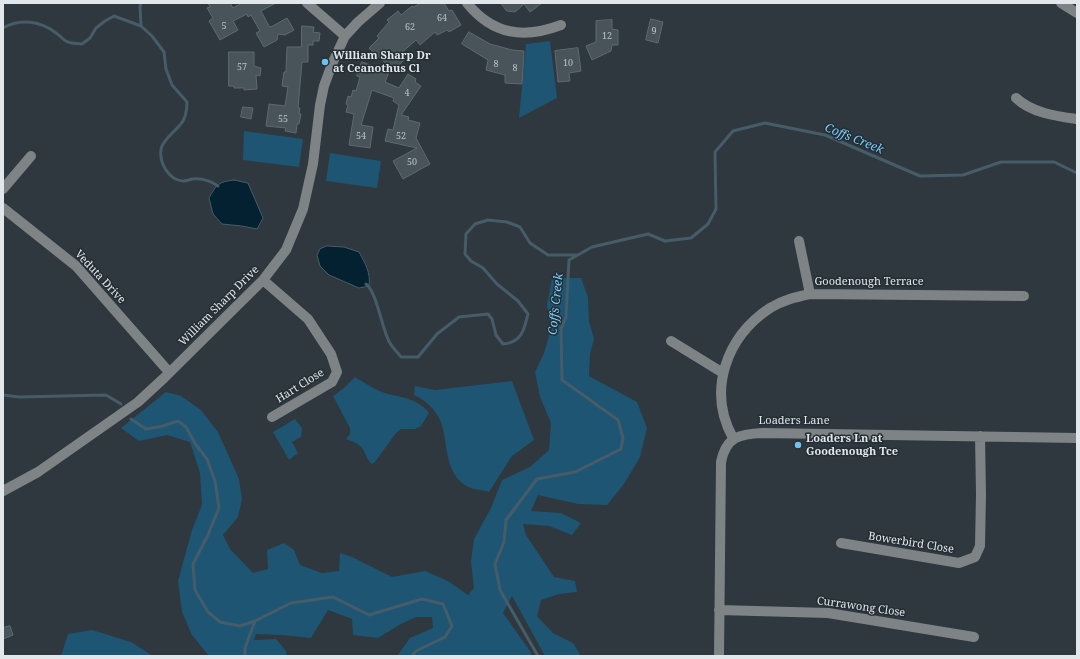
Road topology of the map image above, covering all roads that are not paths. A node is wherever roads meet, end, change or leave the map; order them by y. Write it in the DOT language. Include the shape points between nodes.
graph roads {
  1 [pos="307,3"];
  2 [pos="380,3"];
  3 [pos="467,3"];
  4 [pos="1062,3"];
  5 [pos="1077,13"];
  6 [pos="561,25"];
  7 [pos="345,36"];
  8 [pos="1016,98"];
  9 [pos="1077,119"];
  10 [pos="31,156"];
  11 [pos="3,189"];
  12 [pos="3,208"];
  13 [pos="799,241"];
  14 [pos="263,280"];
  15 [pos="810,294"];
  16 [pos="1024,296"];
  17 [pos="671,340"];
  18 [pos="169,372"];
  19 [pos="723,373"];
  20 [pos="272,417"];
  21 [pos="980,436"];
  22 [pos="733,438"];
  23 [pos="1077,438"];
  24 [pos="3,490"];
  25 [pos="841,543"];
  26 [pos="719,610"];
  27 [pos="974,637"];
  28 [pos="719,656"];
  1 -- 7 [label="street"];
  2 -- 7 [label="street, William Sharp Drive"];
  3 -- 6 [label="street" via="490,24 505,31 545,31"];
  4 -- 5 [label="street"];
  7 -- 14 [label="street, William Sharp Drive" via="324,86 313,164 303,209 286,250"];
  8 -- 9 [label="street" via="1032,109"];
  10 -- 11 [label="street"];
  12 -- 18 [label="street, Veduta Drive" via="76,266"];
  13 -- 15 [label="street"];
  14 -- 18 [label="street, William Sharp Drive"];
  14 -- 20 [label="street, Hart Close" via="308,319 331,354 337,372 332,382"];
  15 -- 16 [label="street, Goodenough Terrace"];
  15 -- 19 [label="street, Goodenough Terrace" via="786,300 754,320 738,339"];
  17 -- 19 [label="street"];
  18 -- 24 [label="street, William Sharp Drive" via="138,402 38,472"];
  19 -- 22 [label="street, Goodenough Terrace" via="721,403 723,416"];
  21 -- 22 [label="street, Loaders Lane" via="752,433"];
  21 -- 23 [label="street, Loaders Lane"];
  21 -- 25 [label="street, Bowerbird Close" via="980,546 975,558 959,563"];
  22 -- 26 [label="street" via="725,448 721,462"];
  26 -- 27 [label="street, Currawong Close" via="828,613"];
  26 -- 28 [label="street"];
}
